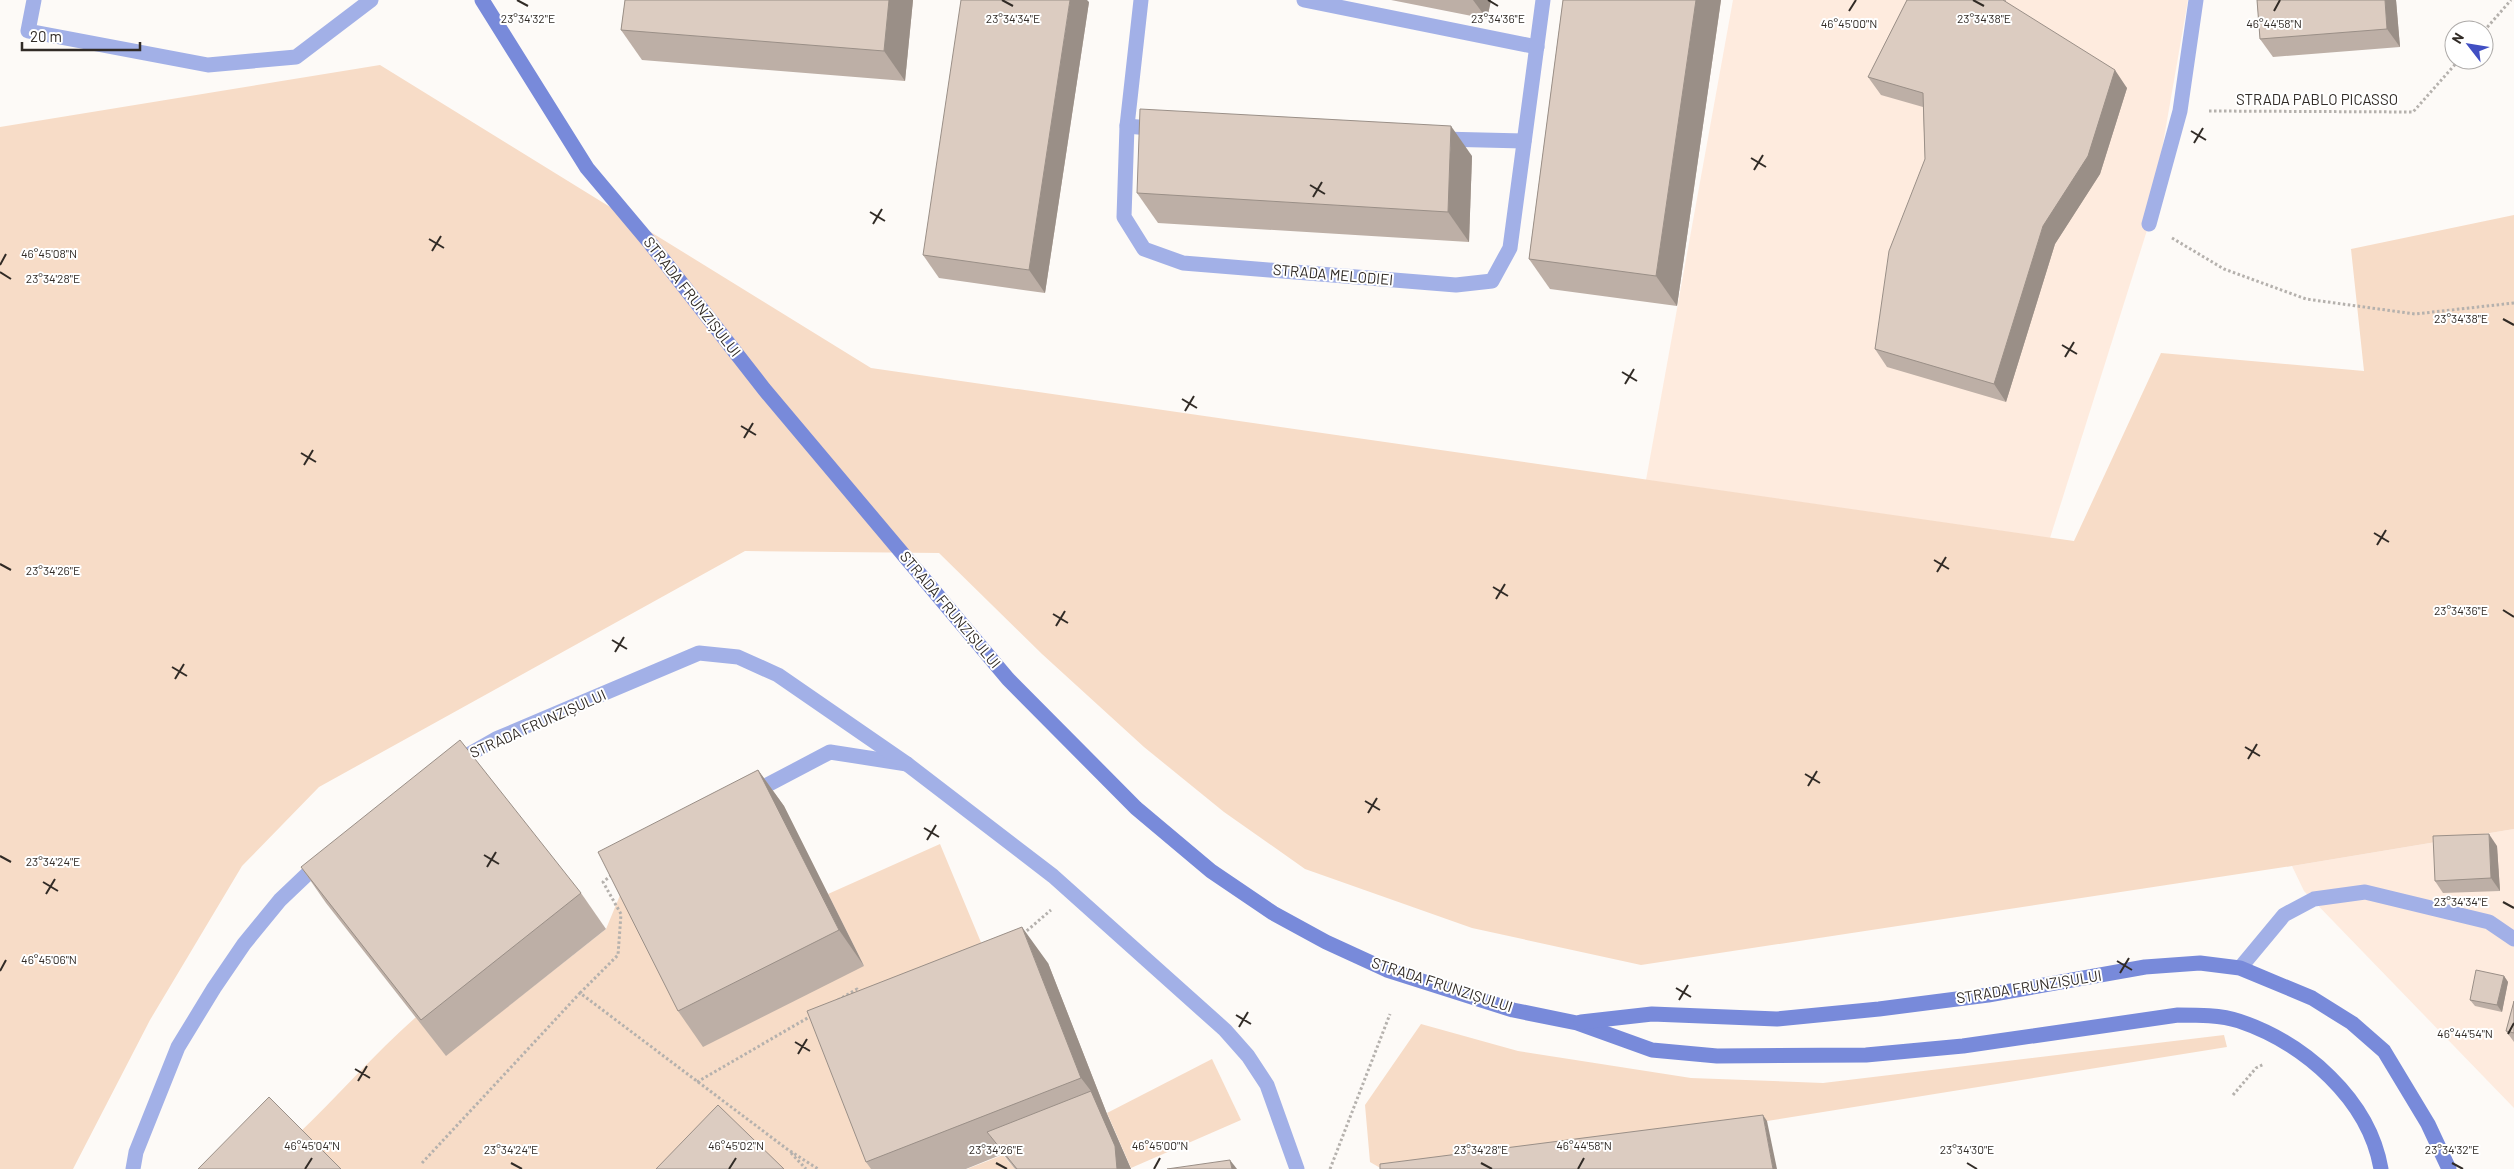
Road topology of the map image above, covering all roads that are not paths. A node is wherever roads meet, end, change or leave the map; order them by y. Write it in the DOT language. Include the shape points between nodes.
graph roads {
  1 [pos="34,0"];
  2 [pos="371,0"];
  3 [pos="482,0"];
  4 [pos="1141,0"];
  5 [pos="1304,0"];
  6 [pos="1543,0"];
  7 [pos="2196,0"];
  8 [pos="1537,47"];
  9 [pos="1127,126"];
  10 [pos="1172,130"];
  11 [pos="1426,138"];
  12 [pos="1524,142"];
  13 [pos="2149,224"];
  14 [pos="907,764"];
  15 [pos="442,770"];
  16 [pos="736,801"];
  17 [pos="333,850"];
  18 [pos="2514,939"];
  19 [pos="2240,968"];
  20 [pos="1577,1023"];
  21 [pos="133,1169"];
  22 [pos="1297,1169"];
  23 [pos="2381,1169"];
  24 [pos="2449,1169"];
  1 -- 2 [label="street" via="28,31 208,65 296,56"];
  3 -- 20 [label="main road, STRADA FRUNZIȘULUI" via="587,168 764,389 1008,679 1136,808 1211,870 1273,913 1326,942 1387,970 1451,991 1513,1010"];
  4 -- 9 [label="street, STRADA MELODIEI"];
  5 -- 8 [label="street"];
  6 -- 8 [label="street, STRADA MELODIEI"];
  7 -- 13 [label="street" via="2180,111"];
  8 -- 12 [label="street, STRADA MELODIEI"];
  9 -- 10 [label="street"];
  9 -- 12 [label="street, STRADA MELODIEI" via="1124,216 1144,249 1184,263 1456,285 1492,281 1510,248"];
  11 -- 12 [label="street"];
  14 -- 15 [label="street, STRADA FRUNZIȘULUI" via="778,675 738,657 699,653 496,739"];
  14 -- 16 [label="street" via="830,752"];
  14 -- 22 [label="street, STRADA FRUNZIȘULUI" via="1071,892 1225,1030 1267,1085"];
  17 -- 21 [label="street" via="280,900 244,944 209,996 178,1047 161,1085 136,1152"];
  18 -- 19 [label="street" via="2489,922 2364,892 2314,899 2284,915"];
  19 -- 20 [label="main road, STRADA FRUNZIȘULUI" via="2200,963 2144,967 1988,995 1777,1019 1652,1014"];
  19 -- 24 [label="main road, STRADA FRUNZIȘULUI" via="2312,998 2352,1023 2384,1051 2428,1124"];
  20 -- 23 [label="main road, STRADA FRUNZIȘULUI" via="1652,1050 1718,1056 1866,1056 1963,1046 2178,1015 2238,1020 2270,1034 2309,1059 2332,1080 2369,1128"];
}
